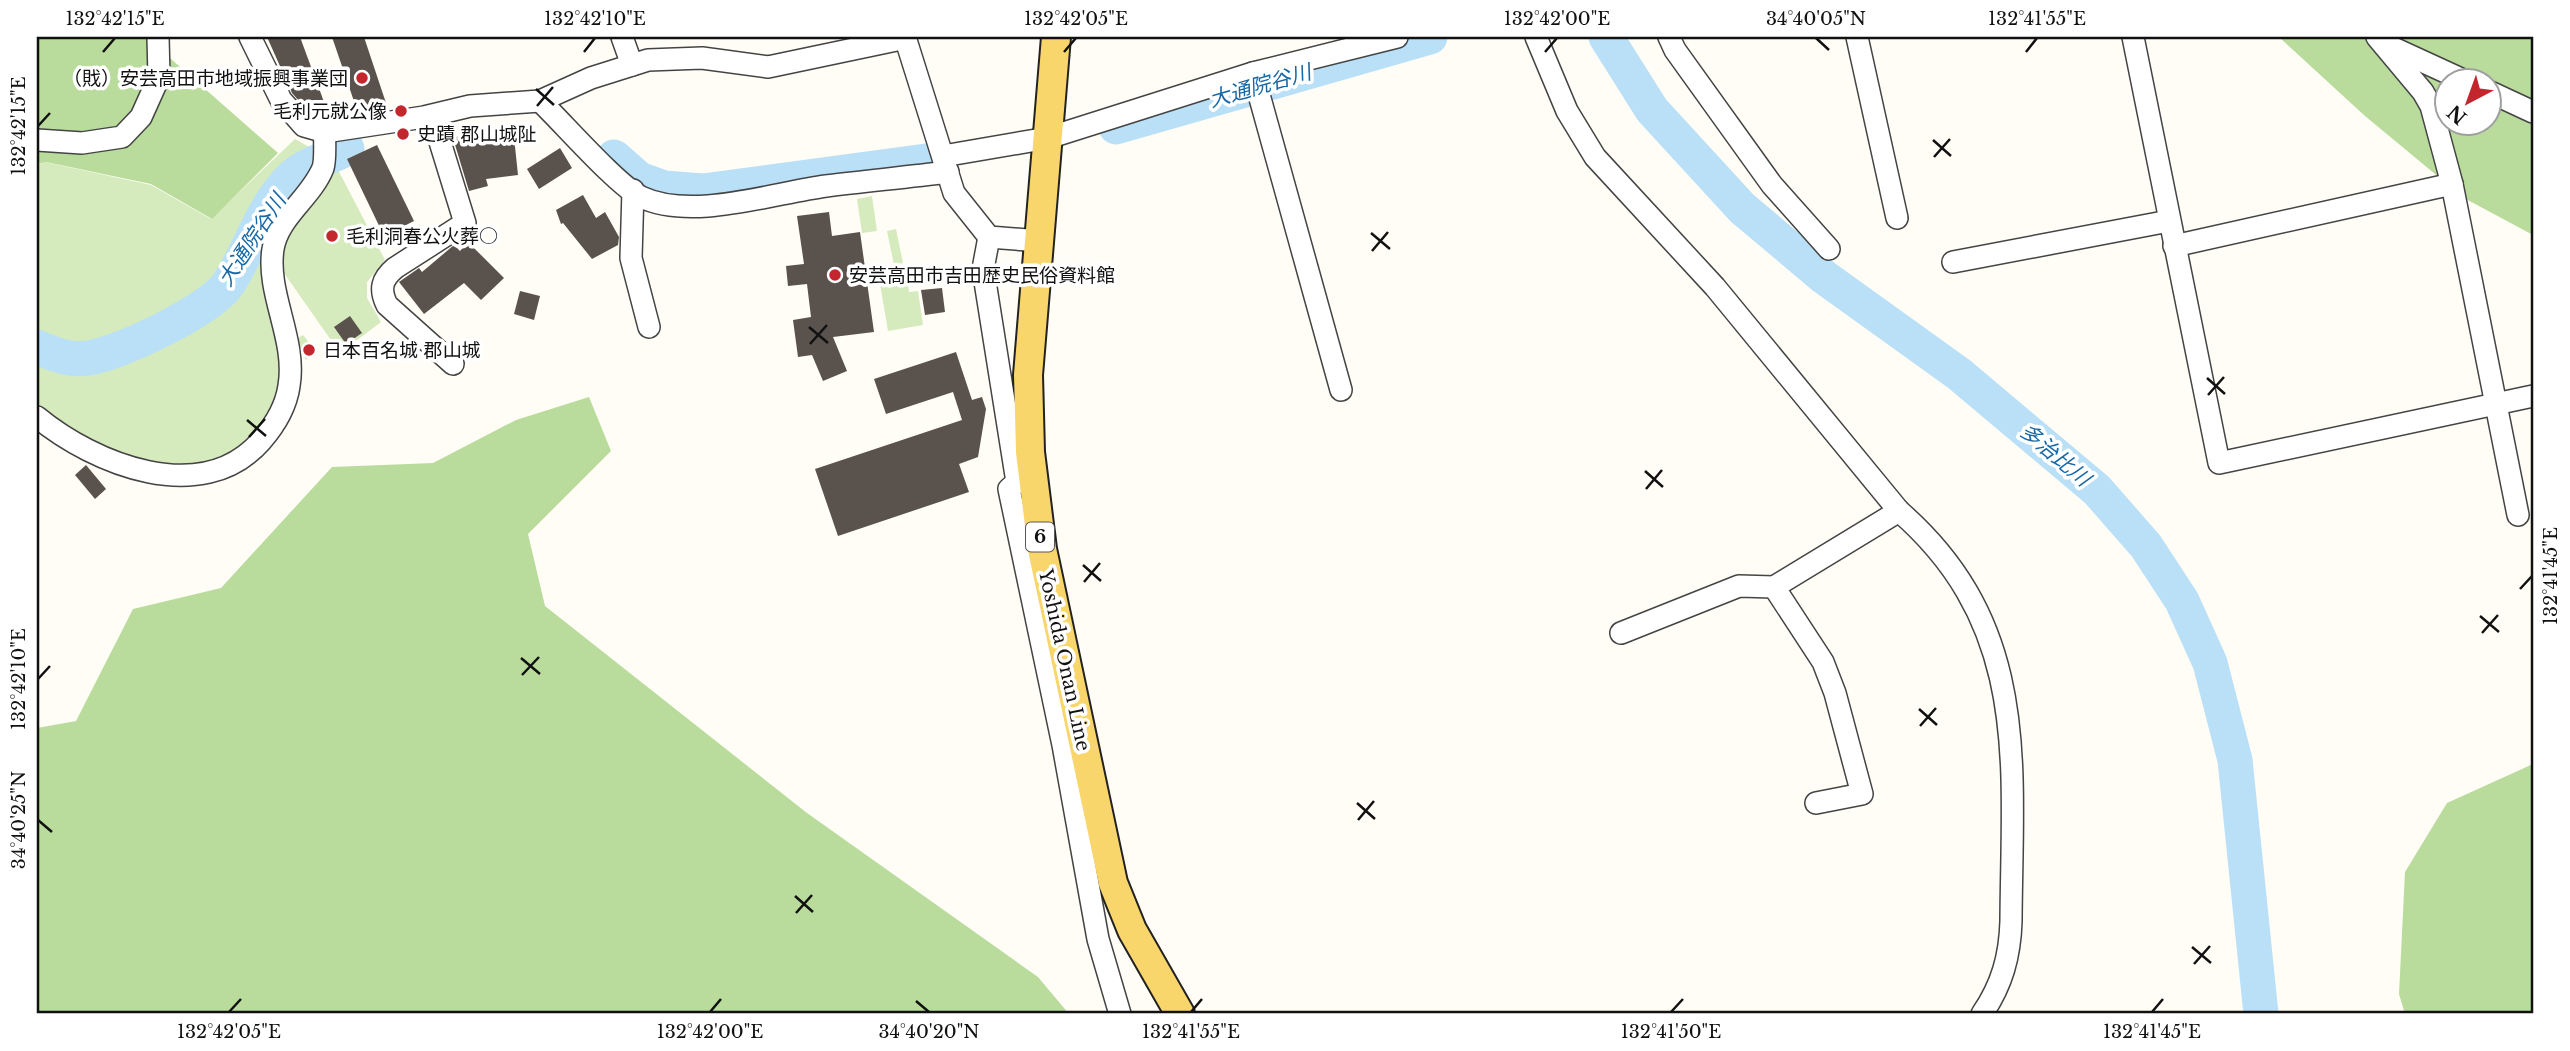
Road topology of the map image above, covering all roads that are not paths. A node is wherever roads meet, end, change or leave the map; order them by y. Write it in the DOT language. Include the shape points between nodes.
graph roads {
  1 [pos="158,37"];
  2 [pos="250,37"];
  3 [pos="622,37"];
  4 [pos="906,37"];
  5 [pos="1056,37"];
  6 [pos="1397,37"];
  7 [pos="1536,37"];
  8 [pos="1669,37"];
  9 [pos="1857,37"];
  10 [pos="2133,37"];
  11 [pos="2380,40"];
  12 [pos="632,65"];
  13 [pos="2434,66"];
  14 [pos="1253,73"];
  15 [pos="2504,99"];
  16 [pos="540,101"];
  17 [pos="2533,113"];
  18 [pos="432,116"];
  19 [pos="1048,138"];
  20 [pos="37,141"];
  21 [pos="324,145"];
  22 [pos="946,164"];
  23 [pos="2452,184"];
  24 [pos="633,190"];
  25 [pos="1897,218"];
  26 [pos="2169,221"];
  27 [pos="989,237"];
  28 [pos="1040,241"];
  29 [pos="2174,246"];
  30 [pos="1829,248"];
  31 [pos="1953,262"];
  32 [pos="649,327"];
  33 [pos="453,364"];
  34 [pos="1341,390"];
  35 [pos="2533,396"];
  36 [pos="2495,403"];
  37 [pos="37,417"];
  38 [pos="1899,511"];
  39 [pos="2518,515"];
  40 [pos="1774,587"];
  41 [pos="1621,633"];
  42 [pos="1816,803"];
  43 [pos="1120,1014"];
  44 [pos="1180,1014"];
  45 [pos="1982,1014"];
  1 -- 20 [label="street" via="159,77 141,117 122,137 82,143"];
  2 -- 21 [label="street" via="281,100"];
  3 -- 12 [label="street"];
  4 -- 12 [label="street" via="768,67 702,58"];
  4 -- 22 [label="street"];
  5 -- 19 [label="main road, Yoshida Onan Line / 6"];
  6 -- 14 [label="street"];
  7 -- 38 [label="street" via="1567,111 1595,157 1715,287"];
  8 -- 30 [label="street" via="1772,185"];
  9 -- 25 [label="street"];
  10 -- 26 [label="street"];
  11 -- 13 [label="street"];
  11 -- 23 [label="street" via="2431,106"];
  12 -- 16 [label="street"];
  14 -- 19 [label="street"];
  14 -- 34 [label="street"];
  15 -- 17 [label="street"];
  16 -- 18 [label="street" via="470,106"];
  16 -- 24 [label="street"];
  18 -- 21 [label="street"];
  18 -- 33 [label="street" via="465,223 395,268 386,276 382,295 387,305"];
  19 -- 22 [label="street"];
  19 -- 28 [label="main road, Yoshida Onan Line / 6"];
  21 -- 37 [label="street" via="323,168 280,229 273,250 275,283 289,344 289,386 277,423 248,456 215,471 178,477 136,470 60,436"];
  22 -- 24 [label="street" via="699,207 641,197"];
  22 -- 27 [label="street" via="954,193"];
  23 -- 29 [label="street"];
  23 -- 36 [label="street"];
  24 -- 32 [label="street" via="631,258"];
  26 -- 29 [label="street"];
  26 -- 31 [label="street"];
  27 -- 28 [label="street"];
  27 -- 43 [label="street" via="983,269 1017,482 1009,489 1098,939"];
  28 -- 44 [label="main road, Yoshida Onan Line / 6" via="1028,375 1030,452 1042,549 1113,883 1132,930"];
  29 -- 36 [label="street" via="2220,463"];
  35 -- 36 [label="street"];
  36 -- 39 [label="street"];
  38 -- 40 [label="street"];
  38 -- 45 [label="street" via="1917,527 1972,598 1991,638 2009,710 2010,944 1999,989"];
  40 -- 41 [label="street" via="1739,586"];
  40 -- 42 [label="street" via="1823,662 1862,794"];
}
